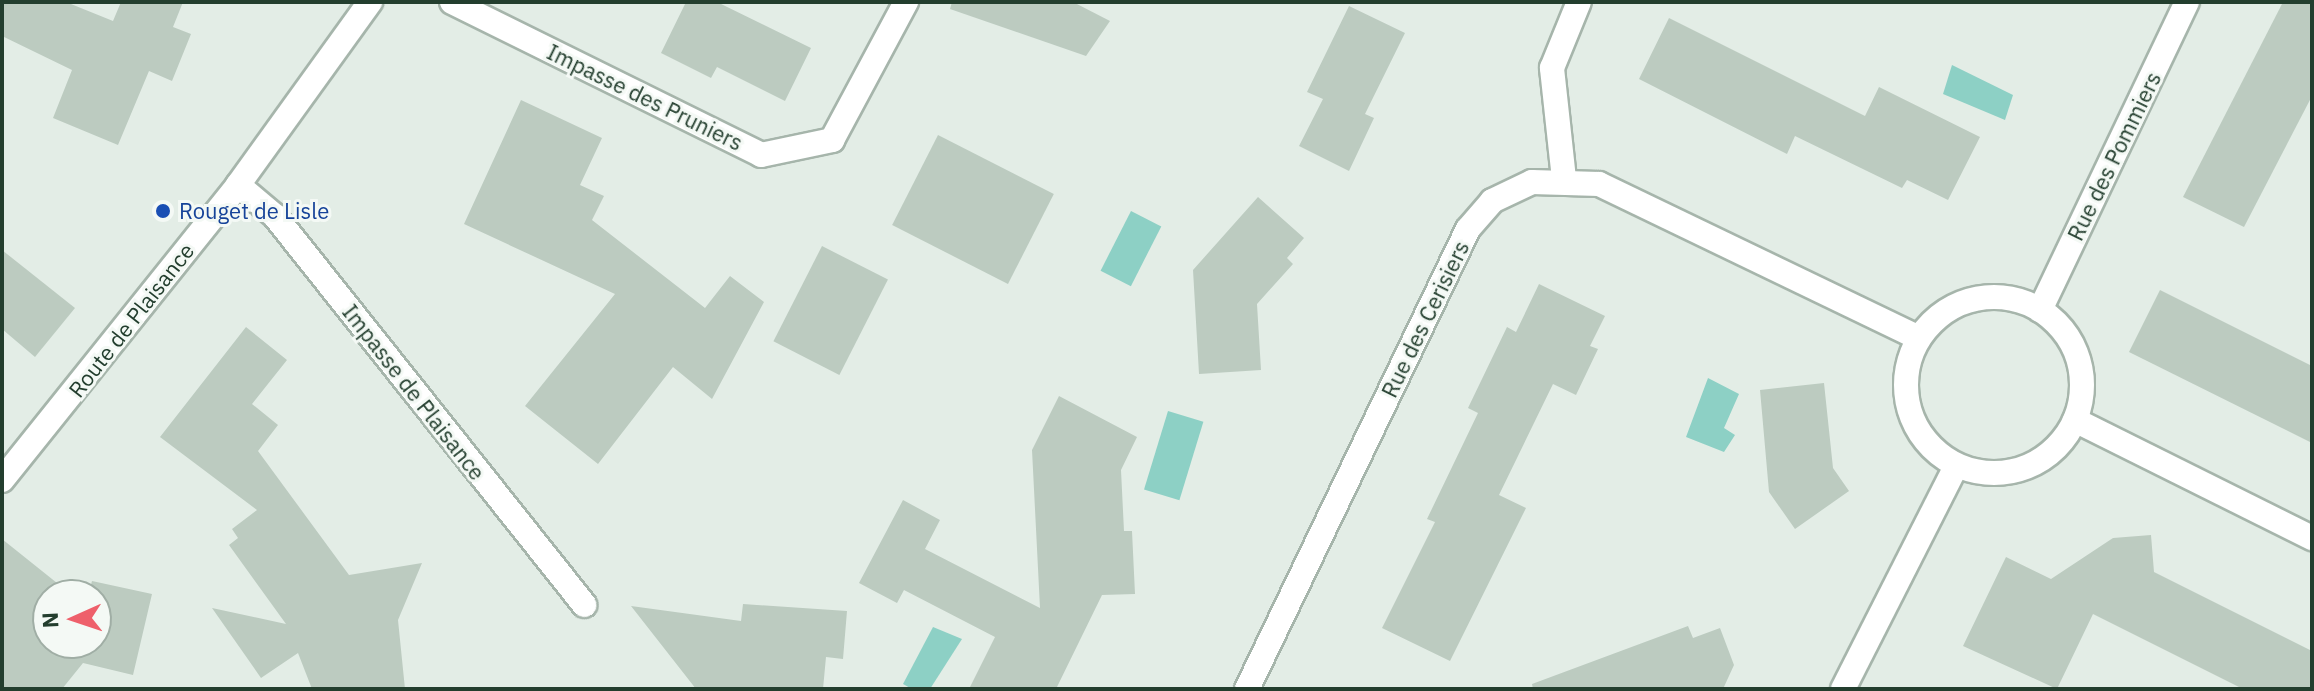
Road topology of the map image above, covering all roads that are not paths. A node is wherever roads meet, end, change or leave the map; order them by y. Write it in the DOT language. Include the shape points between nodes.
graph roads {
  1 [pos="370,2"];
  2 [pos="452,2"];
  3 [pos="906,2"];
  4 [pos="1579,2"];
  5 [pos="2187,2"];
  6 [pos="1564,179"];
  7 [pos="238,185"];
  8 [pos="2040,310"];
  9 [pos="1919,338"];
  10 [pos="2075,420"];
  11 [pos="1956,466"];
  12 [pos="2,480"];
  13 [pos="2312,538"];
  14 [pos="584,605"];
  15 [pos="1247,689"];
  16 [pos="1843,689"];
  1 -- 7 [label="street, Route de Plaisance"];
  2 -- 3 [label="street, Impasse des Pruniers" via="761,155 832,140"];
  4 -- 6 [label="street" via="1552,68"];
  5 -- 8 [label="street, Rue des Pommiers"];
  6 -- 9 [label="street, Rue des Cerisiers" via="1599,184"];
  6 -- 15 [label="street, Rue des Cerisiers" via="1532,182 1492,201 1468,229"];
  7 -- 12 [label="street, Route de Plaisance"];
  7 -- 14 [label="street, Impasse de Plaisance" via="275,216"];
  8 -- 9 [label="street" via="2015,299 1988,296 1961,302 1937,317"];
  8 -- 10 [label="street" via="2060,325 2082,370"];
  9 -- 11 [label="street" via="1908,366 1906,396 1915,424 1932,448"];
  10 -- 11 [label="street" via="2061,444 2039,462 1998,473"];
  10 -- 13 [label="street"];
  11 -- 16 [label="street"];
}
